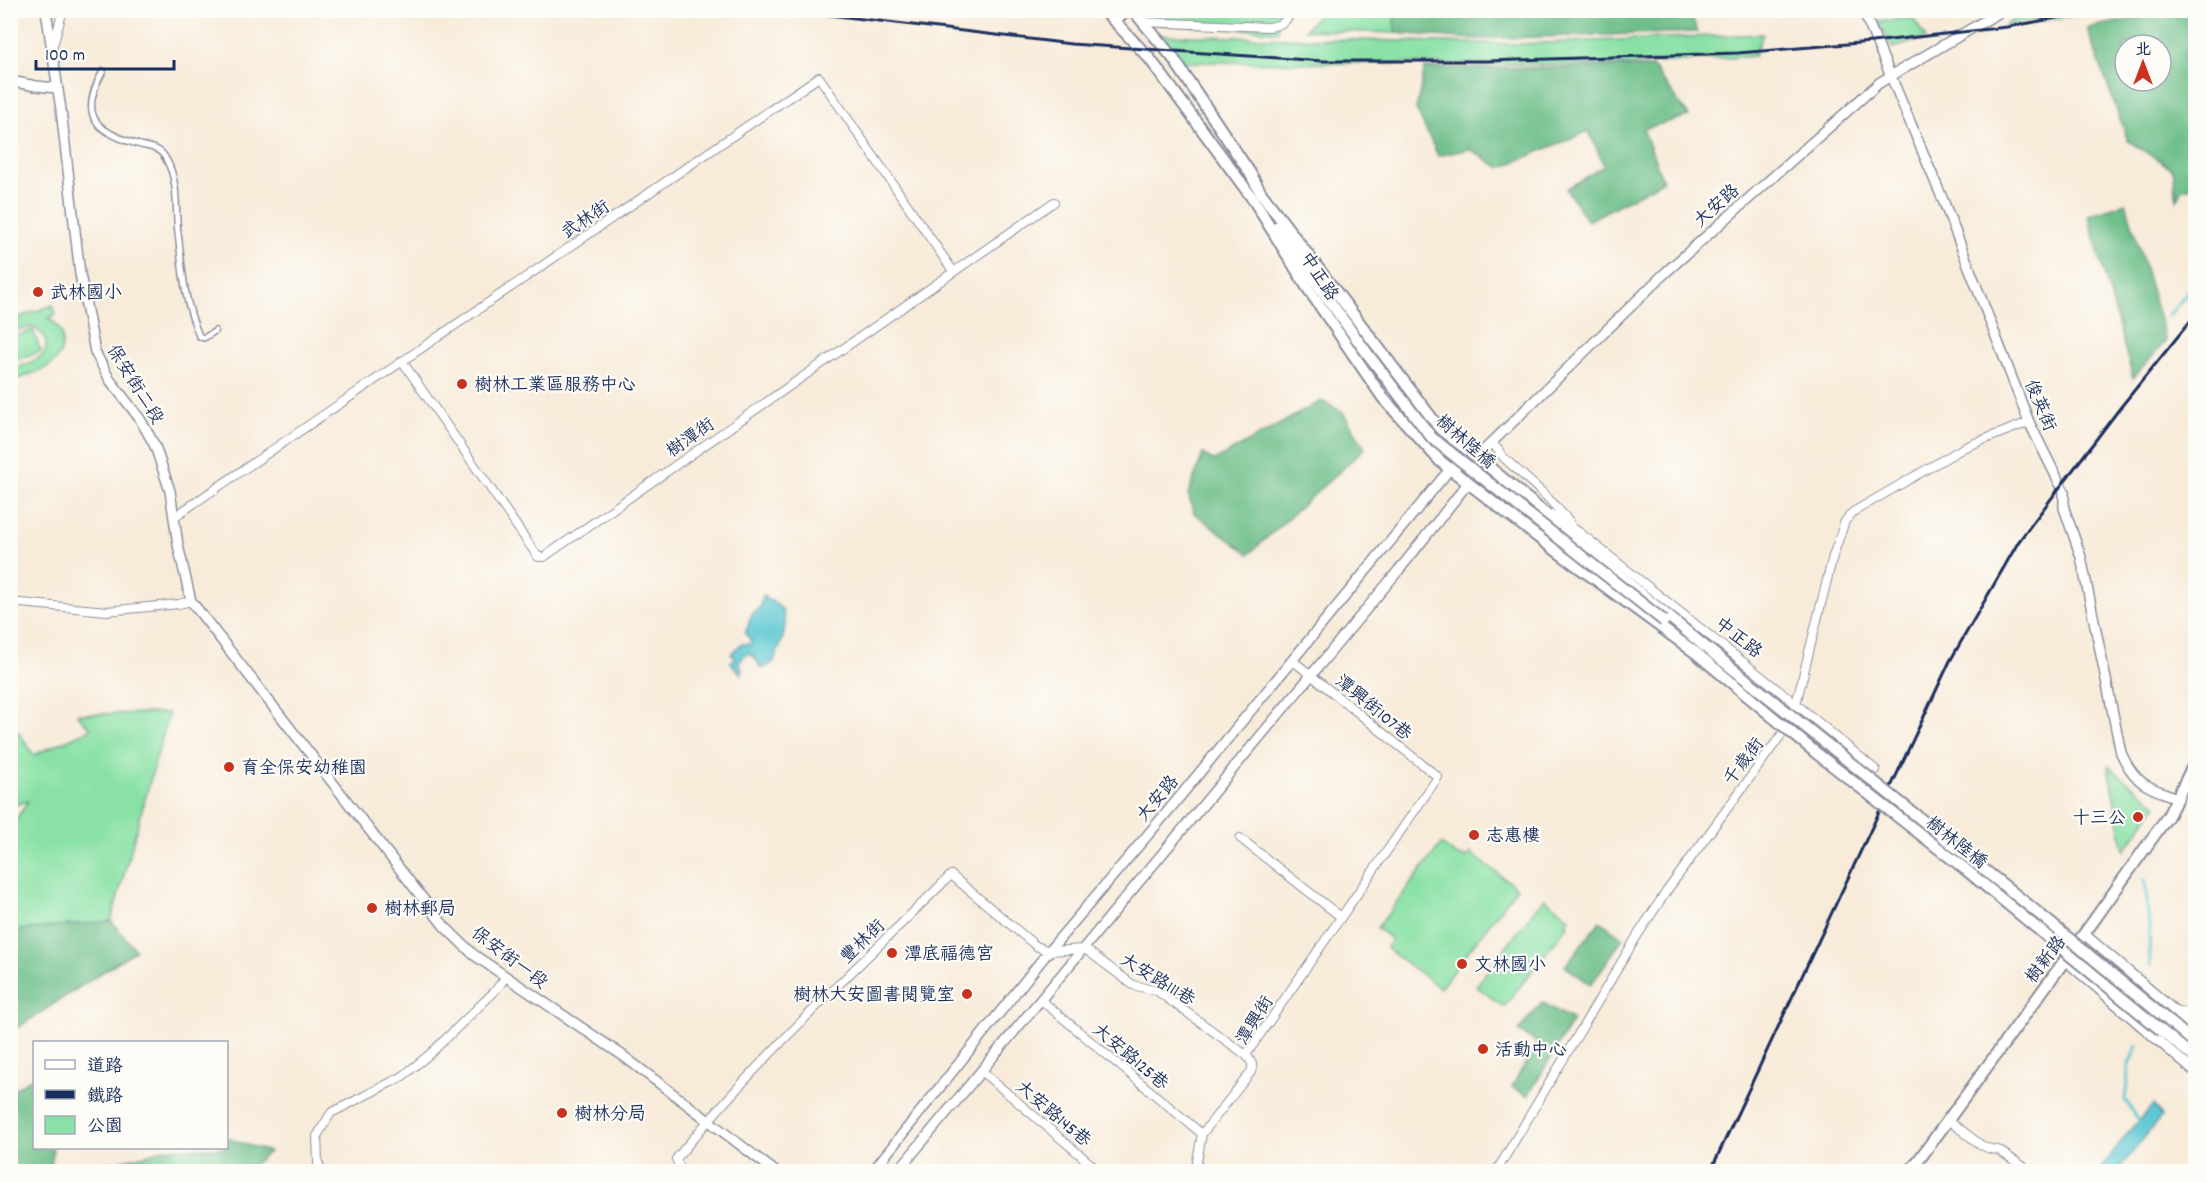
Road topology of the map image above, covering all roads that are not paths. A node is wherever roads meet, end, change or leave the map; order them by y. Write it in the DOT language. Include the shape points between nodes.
graph roads {
  1 [pos="46,10"];
  2 [pos="63,10"];
  3 [pos="1104,10"];
  4 [pos="1127,10"];
  5 [pos="1133,10"];
  6 [pos="1292,10"];
  7 [pos="1863,10"];
  8 [pos="2003,10"];
  9 [pos="1114,21"];
  10 [pos="1143,22"];
  11 [pos="51,52"];
  12 [pos="103,71"];
  13 [pos="1891,76"];
  14 [pos="10,81"];
  15 [pos="57,88"];
  16 [pos="1257,196"];
  17 [pos="1053,202"];
  18 [pos="953,271"];
  19 [pos="215,331"];
  20 [pos="402,362"];
  21 [pos="2029,422"];
  22 [pos="1492,442"];
  23 [pos="1477,457"];
  24 [pos="1450,469"];
  25 [pos="1468,483"];
  26 [pos="1523,496"];
  27 [pos="174,517"];
  28 [pos="1579,532"];
  29 [pos="1535,535"];
  30 [pos="191,601"];
  31 [pos="10,602"];
  32 [pos="1699,649"];
  33 [pos="1292,660"];
  34 [pos="1312,676"];
  35 [pos="1796,704"];
  36 [pos="278,713"];
  37 [pos="2196,760"];
  38 [pos="1876,770"];
  39 [pos="1438,777"];
  40 [pos="2178,799"];
  41 [pos="1240,838"];
  42 [pos="1341,917"];
  43 [pos="2084,934"];
  44 [pos="1085,949"];
  45 [pos="1049,951"];
  46 [pos="2065,960"];
  47 [pos="505,978"];
  48 [pos="1041,1000"];
  49 [pos="2172,1009"];
  50 [pos="2196,1015"];
  51 [pos="2166,1027"];
  52 [pos="2196,1029"];
  53 [pos="2196,1044"];
  54 [pos="1246,1055"];
  55 [pos="2196,1059"];
  56 [pos="981,1071"];
  57 [pos="2196,1072"];
  58 [pos="709,1119"];
  59 [pos="1948,1120"];
  60 [pos="1202,1134"];
  61 [pos="321,1172"];
  62 [pos="682,1172"];
  63 [pos="776,1172"];
  64 [pos="872,1172"];
  65 [pos="897,1172"];
  66 [pos="1110,1172"];
  67 [pos="1195,1172"];
  68 [pos="1496,1172"];
  69 [pos="1910,1172"];
  70 [pos="2032,1172"];
  1 -- 11 [label="street, 保安街二段"];
  2 -- 11 [label="street"];
  3 -- 9 [label="main road, 中正路"];
  4 -- 9 [label="main road"];
  5 -- 10 [label="main road, 中正路"];
  6 -- 10 [label="street" via="1280,25 1269,27"];
  7 -- 13 [label="street, 俊英街"];
  8 -- 13 [label="street, 大安路"];
  9 -- 16 [label="main road, 中正路" via="1150,59"];
  10 -- 16 [label="main road, 中正路" via="1173,57 1250,173"];
  11 -- 15 [label="street, 保安街二段"];
  12 -- 19 [label="street" via="90,105 91,113 95,121 121,138 150,146 166,158 176,184 176,214 189,309 199,336 204,338"];
  13 -- 21 [label="street, 俊英街"];
  13 -- 22 [label="street, 大安路" via="1706,235"];
  14 -- 15 [label="street"];
  15 -- 27 [label="street, 保安街二段" via="80,274 94,352 155,446"];
  16 -- 23 [label="main road, 中正路" via="1440,429"];
  16 -- 24 [label="main road, 中正路" via="1306,287 1383,398"];
  16 -- 32 [label="main road, 樹林陸橋, bridge" via="1432,438"];
  17 -- 18 [label="street, 樹潭街"];
  18 -- 20 [label="street, 武林街" via="819,78"];
  18 -- 20 [label="street, 樹潭街" via="544,557 538,557"];
  20 -- 27 [label="street, 武林街"];
  21 -- 35 [label="street, 千歲街" via="1965,447 1853,512 1845,521"];
  21 -- 40 [label="street, 俊英街" via="2064,492 2064,508 2081,557 2121,753 2137,778"];
  22 -- 23 [label="street, 大安路"];
  22 -- 28 [label="street"];
  23 -- 24 [label="street, 大安路"];
  23 -- 25 [label="street, 大安路"];
  23 -- 26 [label="main road, 中正路"];
  24 -- 25 [label="main road, 中正路"];
  24 -- 33 [label="street, 大安路"];
  25 -- 29 [label="main road, 中正路"];
  25 -- 34 [label="street, 大安路"];
  26 -- 28 [label="street"];
  26 -- 32 [label="main road, 樹林陸橋"];
  27 -- 30 [label="street, 保安街二段"];
  28 -- 35 [label="street, 中正路"];
  29 -- 32 [label="main road, 樹林陸橋"];
  30 -- 31 [label="street" via="107,611"];
  30 -- 36 [label="street, 保安街二段"];
  32 -- 51 [label="main road, 樹林陸橋, bridge" via="2027,904"];
  33 -- 34 [label="street, 潭興街107巷"];
  33 -- 45 [label="street, 大安路"];
  34 -- 39 [label="street, 潭興街107巷"];
  34 -- 44 [label="street, 大安路"];
  35 -- 38 [label="street, 中正路"];
  35 -- 68 [label="street, 千歲街" via="1782,734 1637,936"];
  36 -- 47 [label="street, 保安街一段" via="445,927"];
  37 -- 40 [label="main road, 樹新路"];
  39 -- 42 [label="street, 潭興街"];
  40 -- 43 [label="main road, 樹新路"];
  41 -- 42 [label="street"];
  42 -- 54 [label="street, 潭興街"];
  43 -- 46 [label="main road, 樹新路"];
  43 -- 49 [label="street"];
  44 -- 45 [label="street"];
  44 -- 48 [label="street, 大安路"];
  44 -- 54 [label="street, 大安路111巷" via="1133,985 1157,991"];
  45 -- 58 [label="street, 豐林街" via="1036,946 951,875 764,1059"];
  45 -- 64 [label="street, 大安路"];
  46 -- 57 [label="street"];
  46 -- 59 [label="main road, 樹新路"];
  47 -- 58 [label="street, 保安街一段" via="599,1038"];
  47 -- 61 [label="street" via="403,1076 331,1113 317,1136"];
  48 -- 56 [label="street, 大安路"];
  48 -- 60 [label="street, 大安路125巷"];
  49 -- 50 [label="street"];
  49 -- 52 [label="street"];
  51 -- 53 [label="main road, 樹林陸橋"];
  51 -- 55 [label="main road, 樹林陸橋"];
  54 -- 60 [label="street, 潭興街" via="1253,1066 1251,1072"];
  56 -- 65 [label="street, 大安路"];
  56 -- 66 [label="street, 大安路145巷" via="1098,1170"];
  58 -- 62 [label="street" via="676,1159"];
  58 -- 63 [label="street, 保安街一段"];
  59 -- 69 [label="main road, 樹新路"];
  59 -- 70 [label="street" via="1981,1145 1998,1150"];
  60 -- 67 [label="street, 潭興街"];
}
